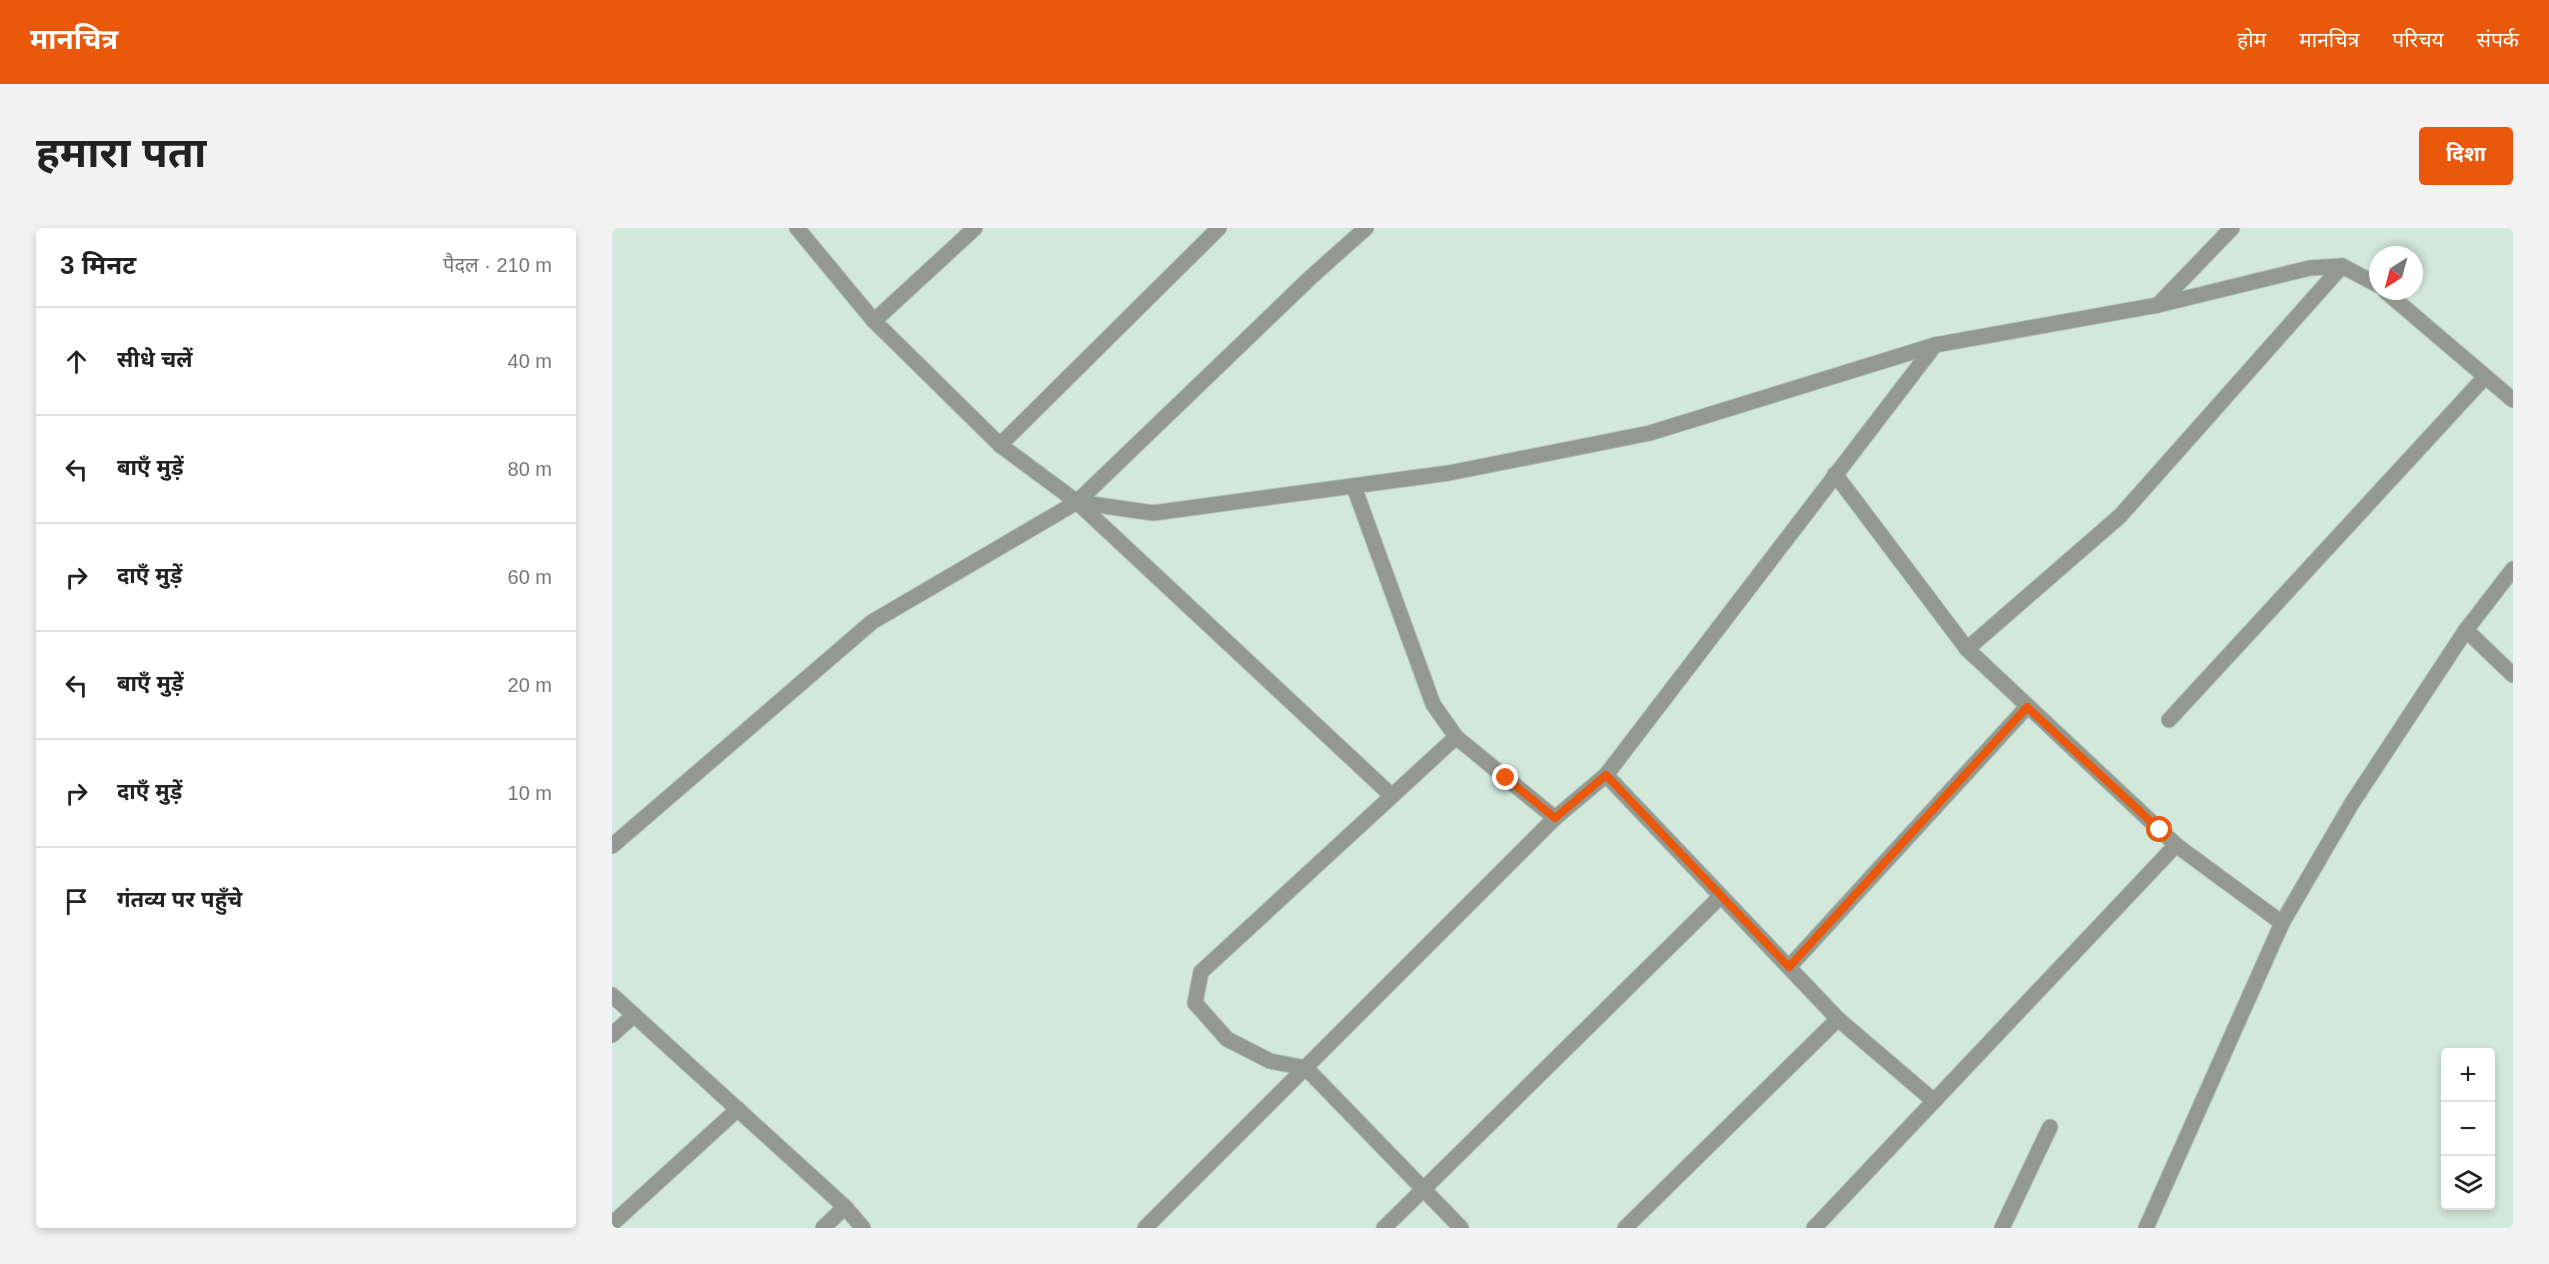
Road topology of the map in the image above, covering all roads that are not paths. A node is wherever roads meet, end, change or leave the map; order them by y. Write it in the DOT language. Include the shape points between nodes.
graph roads {
  1 [pos="797,228"];
  2 [pos="975,228"];
  3 [pos="1219,228"];
  4 [pos="1366,228"];
  5 [pos="2232,228"];
  6 [pos="2342,266"];
  7 [pos="2369,280"];
  8 [pos="2395,300"];
  9 [pos="2158,305"];
  10 [pos="874,321"];
  11 [pos="1935,345"];
  12 [pos="2485,377"];
  13 [pos="2513,400"];
  14 [pos="1000,445"];
  15 [pos="1835,474"];
  16 [pos="1354,488"];
  17 [pos="1077,502"];
  18 [pos="2513,569"];
  19 [pos="2466,630"];
  20 [pos="1967,649"];
  21 [pos="2513,675"];
  22 [pos="2027,707"];
  23 [pos="2169,720"];
  24 [pos="1456,737"];
  25 [pos="1606,775"];
  26 [pos="1392,796"];
  27 [pos="1555,818"];
  28 [pos="2176,845"];
  29 [pos="612,846"];
  30 [pos="1720,896"];
  31 [pos="2282,923"];
  32 [pos="1789,967"];
  33 [pos="612,995"];
  34 [pos="634,1015"];
  35 [pos="1838,1019"];
  36 [pos="612,1035"];
  37 [pos="1306,1068"];
  38 [pos="1934,1101"];
  39 [pos="738,1109"];
  40 [pos="2050,1127"];
  41 [pos="1423,1190"];
  42 [pos="845,1207"];
  43 [pos="612,1224"];
  44 [pos="822,1228"];
  45 [pos="863,1228"];
  46 [pos="1145,1228"];
  47 [pos="1384,1228"];
  48 [pos="1461,1228"];
  49 [pos="1625,1228"];
  50 [pos="1814,1228"];
  51 [pos="2002,1228"];
  52 [pos="2146,1228"];
  1 -- 10 [label="street"];
  2 -- 10 [label="street"];
  3 -- 14 [label="street"];
  4 -- 17 [label="street"];
  5 -- 9 [label="street"];
  6 -- 7 [label="street"];
  6 -- 9 [label="street" via="2310,268"];
  6 -- 20 [label="street" via="2120,516"];
  8 -- 12 [label="street"];
  9 -- 11 [label="street"];
  10 -- 14 [label="street"];
  11 -- 15 [label="street"];
  11 -- 16 [label="street" via="1650,433"];
  12 -- 13 [label="street"];
  12 -- 23 [label="street"];
  14 -- 17 [label="street"];
  15 -- 20 [label="street"];
  15 -- 25 [label="street"];
  16 -- 17 [label="street" via="1153,513"];
  16 -- 24 [label="street" via="1433,704"];
  17 -- 26 [label="street"];
  17 -- 29 [label="street" via="872,622"];
  18 -- 19 [label="street"];
  19 -- 21 [label="street"];
  19 -- 31 [label="street" via="2352,803"];
  20 -- 22 [label="street"];
  22 -- 28 [label="street"];
  22 -- 32 [label="street"];
  24 -- 26 [label="street"];
  24 -- 27 [label="street"];
  25 -- 27 [label="street"];
  25 -- 30 [label="street"];
  26 -- 37 [label="street" via="1201,972 1195,1004 1227,1040 1270,1061"];
  27 -- 37 [label="street"];
  28 -- 31 [label="street"];
  28 -- 38 [label="street"];
  30 -- 32 [label="street"];
  30 -- 41 [label="street"];
  31 -- 52 [label="street"];
  32 -- 35 [label="street"];
  33 -- 34 [label="street"];
  34 -- 36 [label="street"];
  34 -- 39 [label="street"];
  35 -- 38 [label="street"];
  35 -- 49 [label="street"];
  37 -- 41 [label="street"];
  37 -- 46 [label="street"];
  38 -- 50 [label="street"];
  39 -- 42 [label="street"];
  39 -- 43 [label="street"];
  40 -- 51 [label="street"];
  41 -- 47 [label="street"];
  41 -- 48 [label="street"];
  42 -- 44 [label="street"];
  42 -- 45 [label="street"];
}
